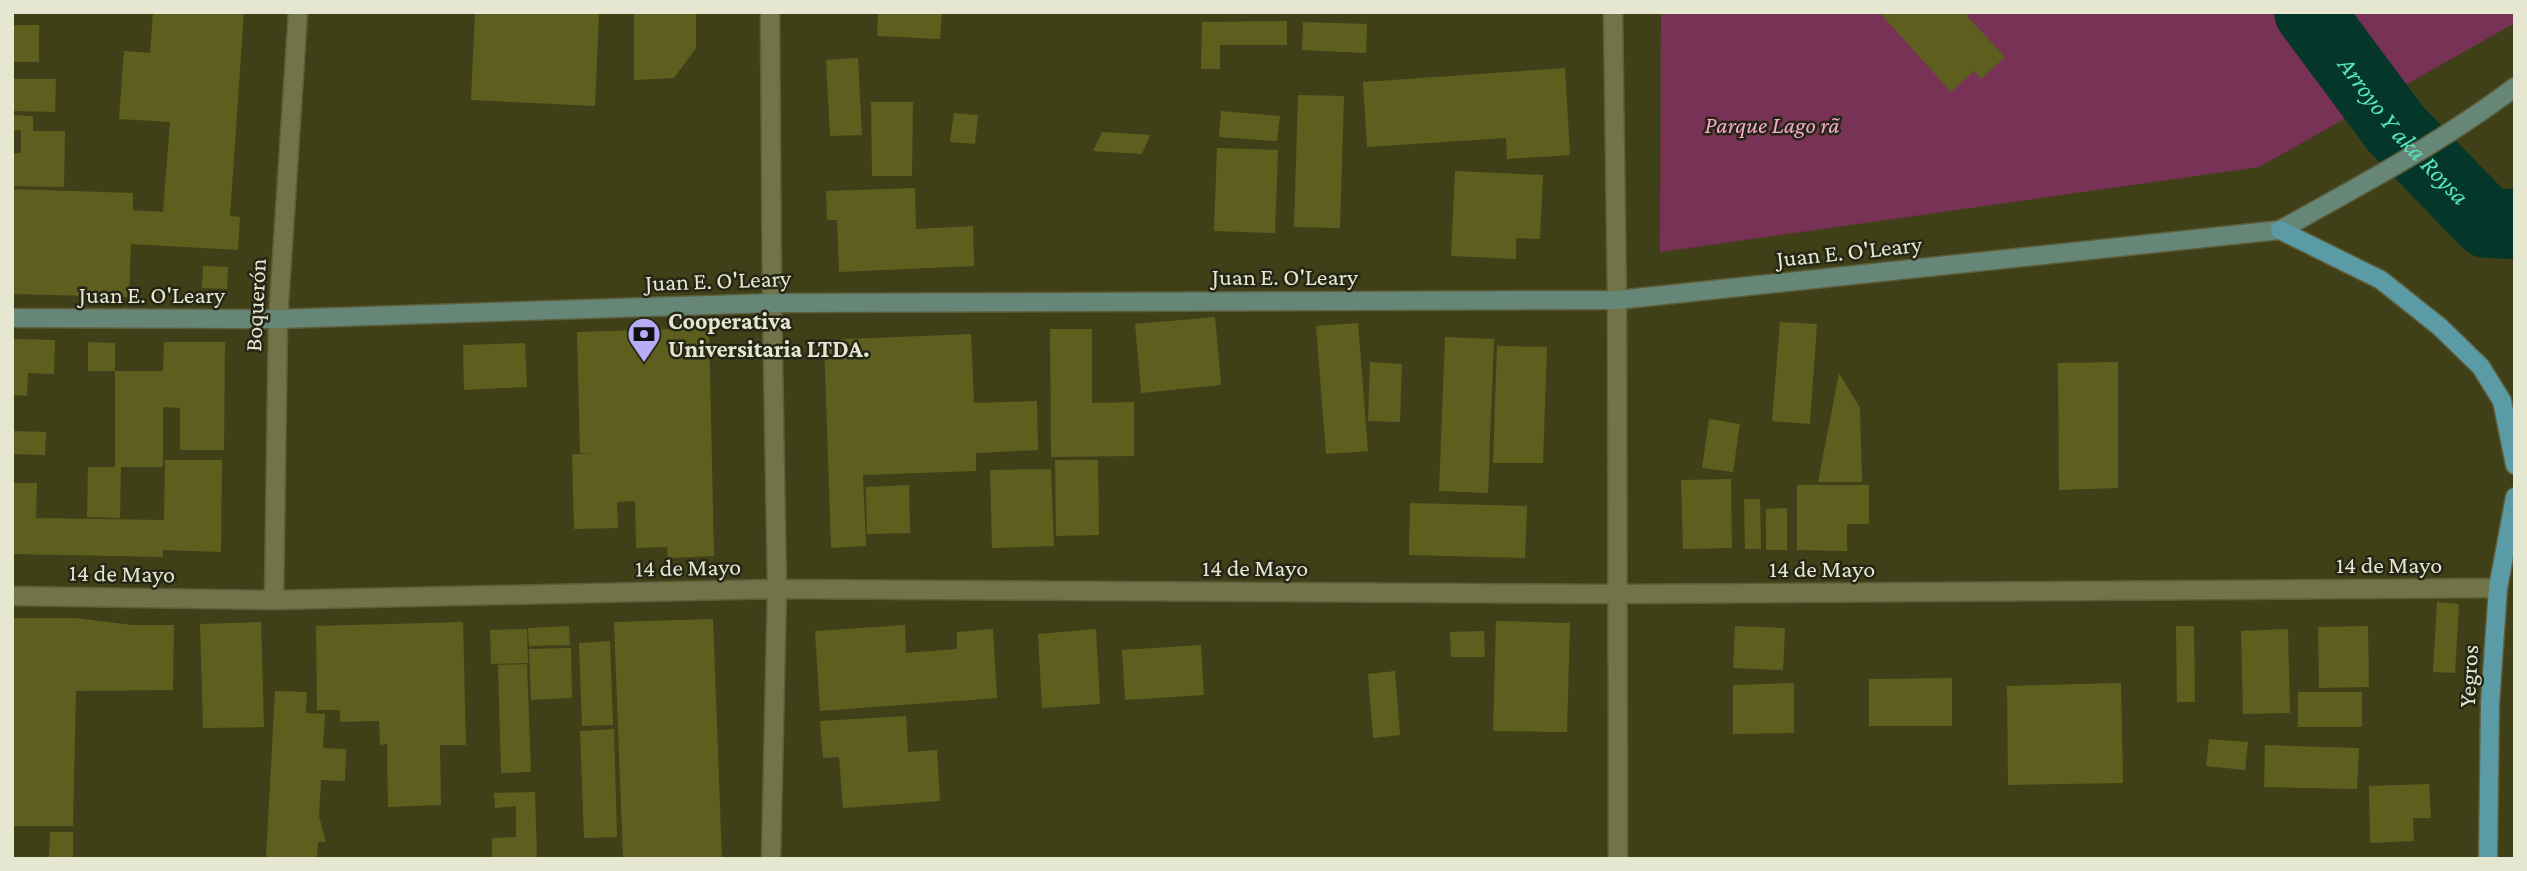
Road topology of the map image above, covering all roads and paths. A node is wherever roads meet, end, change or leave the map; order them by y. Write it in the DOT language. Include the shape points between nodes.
graph roads {
  1 [pos="298,12"];
  2 [pos="770,12"];
  3 [pos="1612,12"];
  4 [pos="2515,87"];
  5 [pos="2280,230"];
  6 [pos="1617,300"];
  7 [pos="772,303"];
  8 [pos="12,318"];
  9 [pos="278,319"];
  10 [pos="2515,465"];
  11 [pos="2515,497"];
  12 [pos="2498,588"];
  13 [pos="777,589"];
  14 [pos="1616,594"];
  15 [pos="12,596"];
  16 [pos="274,600"];
  17 [pos="771,859"];
  18 [pos="1618,859"];
  19 [pos="2488,859"];
  1 -- 9 [label="street, Boquerón"];
  2 -- 7 [label="street"];
  3 -- 6 [label="street"];
  4 -- 5 [label="street, Juan E. O'Leary" via="2367,182"];
  5 -- 6 [label="street, Juan E. O'Leary"];
  5 -- 10 [label="main road" via="2381,280 2481,367 2502,401"];
  6 -- 7 [label="street, Juan E. O'Leary"];
  6 -- 14 [label="street"];
  7 -- 9 [label="street, Juan E. O'Leary"];
  7 -- 13 [label="street"];
  8 -- 9 [label="street, Juan E. O'Leary"];
  9 -- 16 [label="street, Boquerón"];
  11 -- 12 [label="main road, Yegros"];
  12 -- 14 [label="street, 14 de Mayo"];
  12 -- 19 [label="main road, Yegros" via="2490,704"];
  13 -- 14 [label="street, 14 de Mayo"];
  13 -- 16 [label="street, 14 de Mayo"];
  13 -- 17 [label="street"];
  14 -- 18 [label="street"];
  15 -- 16 [label="street, 14 de Mayo"];
}
